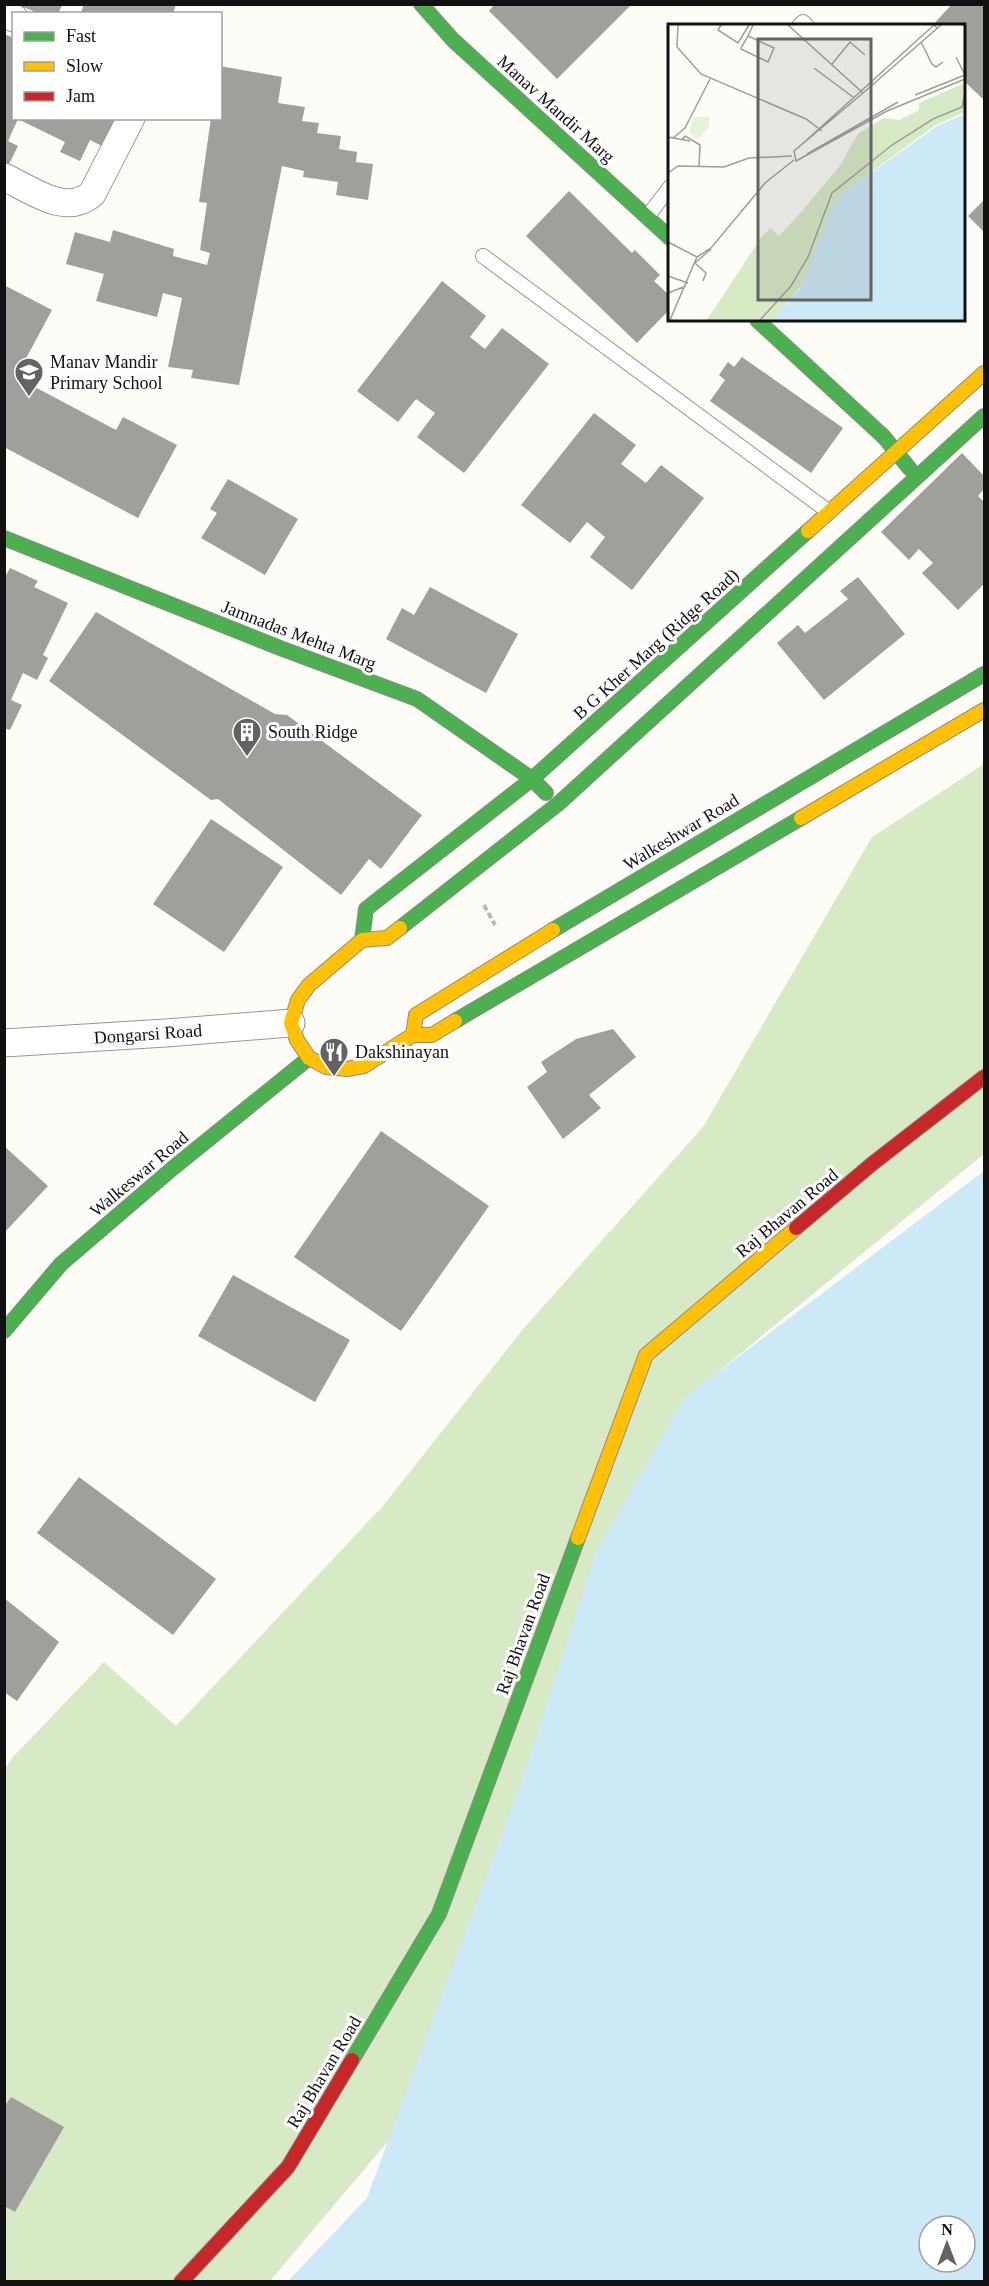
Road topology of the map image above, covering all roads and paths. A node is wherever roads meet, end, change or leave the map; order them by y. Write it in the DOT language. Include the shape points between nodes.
graph roads {
  1 [pos="421,4"];
  2 [pos="130,120"];
  3 [pos="4,177"];
  4 [pos="668,188"];
  5 [pos="647,217"];
  6 [pos="668,237"];
  7 [pos="483,256"];
  8 [pos="758,321"];
  9 [pos="984,373"];
  10 [pos="984,416"];
  11 [pos="896,452"];
  12 [pos="916,477"];
  13 [pos="830,512"];
  14 [pos="4,538"];
  15 [pos="984,674"];
  16 [pos="984,710"];
  17 [pos="532,779"];
  18 [pos="558,804"];
  19 [pos="479,896"];
  20 [pos="362,940"];
  21 [pos="512,954"];
  22 [pos="291,1023"];
  23 [pos="413,1035"];
  24 [pos="4,1043"];
  25 [pos="309,1058"];
  26 [pos="984,1077"];
  27 [pos="4,1331"];
  28 [pos="181,2282"];
  1 -- 5 [label="main road, Manav Mandir Marg" via="453,40"];
  2 -- 3 [label="street" via="92,194 84,201 60,204"];
  4 -- 5 [label="lane"];
  5 -- 6 [label="main road, Manav Mandir Marg"];
  7 -- 13 [label="lane"];
  8 -- 11 [label="main road"];
  9 -- 11 [label="main road, B G Kher Marg (Ridge Road)"];
  10 -- 12 [label="main road"];
  11 -- 12 [label="main road"];
  11 -- 13 [label="main road, B G Kher Marg (Ridge Road)"];
  12 -- 18 [label="main road"];
  13 -- 17 [label="main road, B G Kher Marg (Ridge Road)"];
  14 -- 17 [label="main road, Jamnadas Mehta Marg" via="417,699"];
  15 -- 21 [label="main road, Walkeshwar Road"];
  16 -- 23 [label="main road" via="432,1035"];
  17 -- 18 [label="main road, Jamnadas Mehta Marg"];
  17 -- 20 [label="main road, B G Kher Marg (Ridge Road)" via="366,909"];
  18 -- 20 [label="main road" via="387,938"];
  19 -- 21 [label="path"];
  20 -- 22 [label="main road" via="309,986 298,1000"];
  21 -- 23 [label="main road, Walkeshwar Road" via="416,1015"];
  22 -- 24 [label="street, Dongarsi Road"];
  22 -- 25 [label="main road"];
  23 -- 25 [label="main road" via="364,1066 326,1067"];
  25 -- 27 [label="main road, Walkeswar Road" via="61,1264"];
  26 -- 28 [label="main road, Raj Bhavan Road" via="872,1164 646,1355 439,1914 288,2167"];
}
